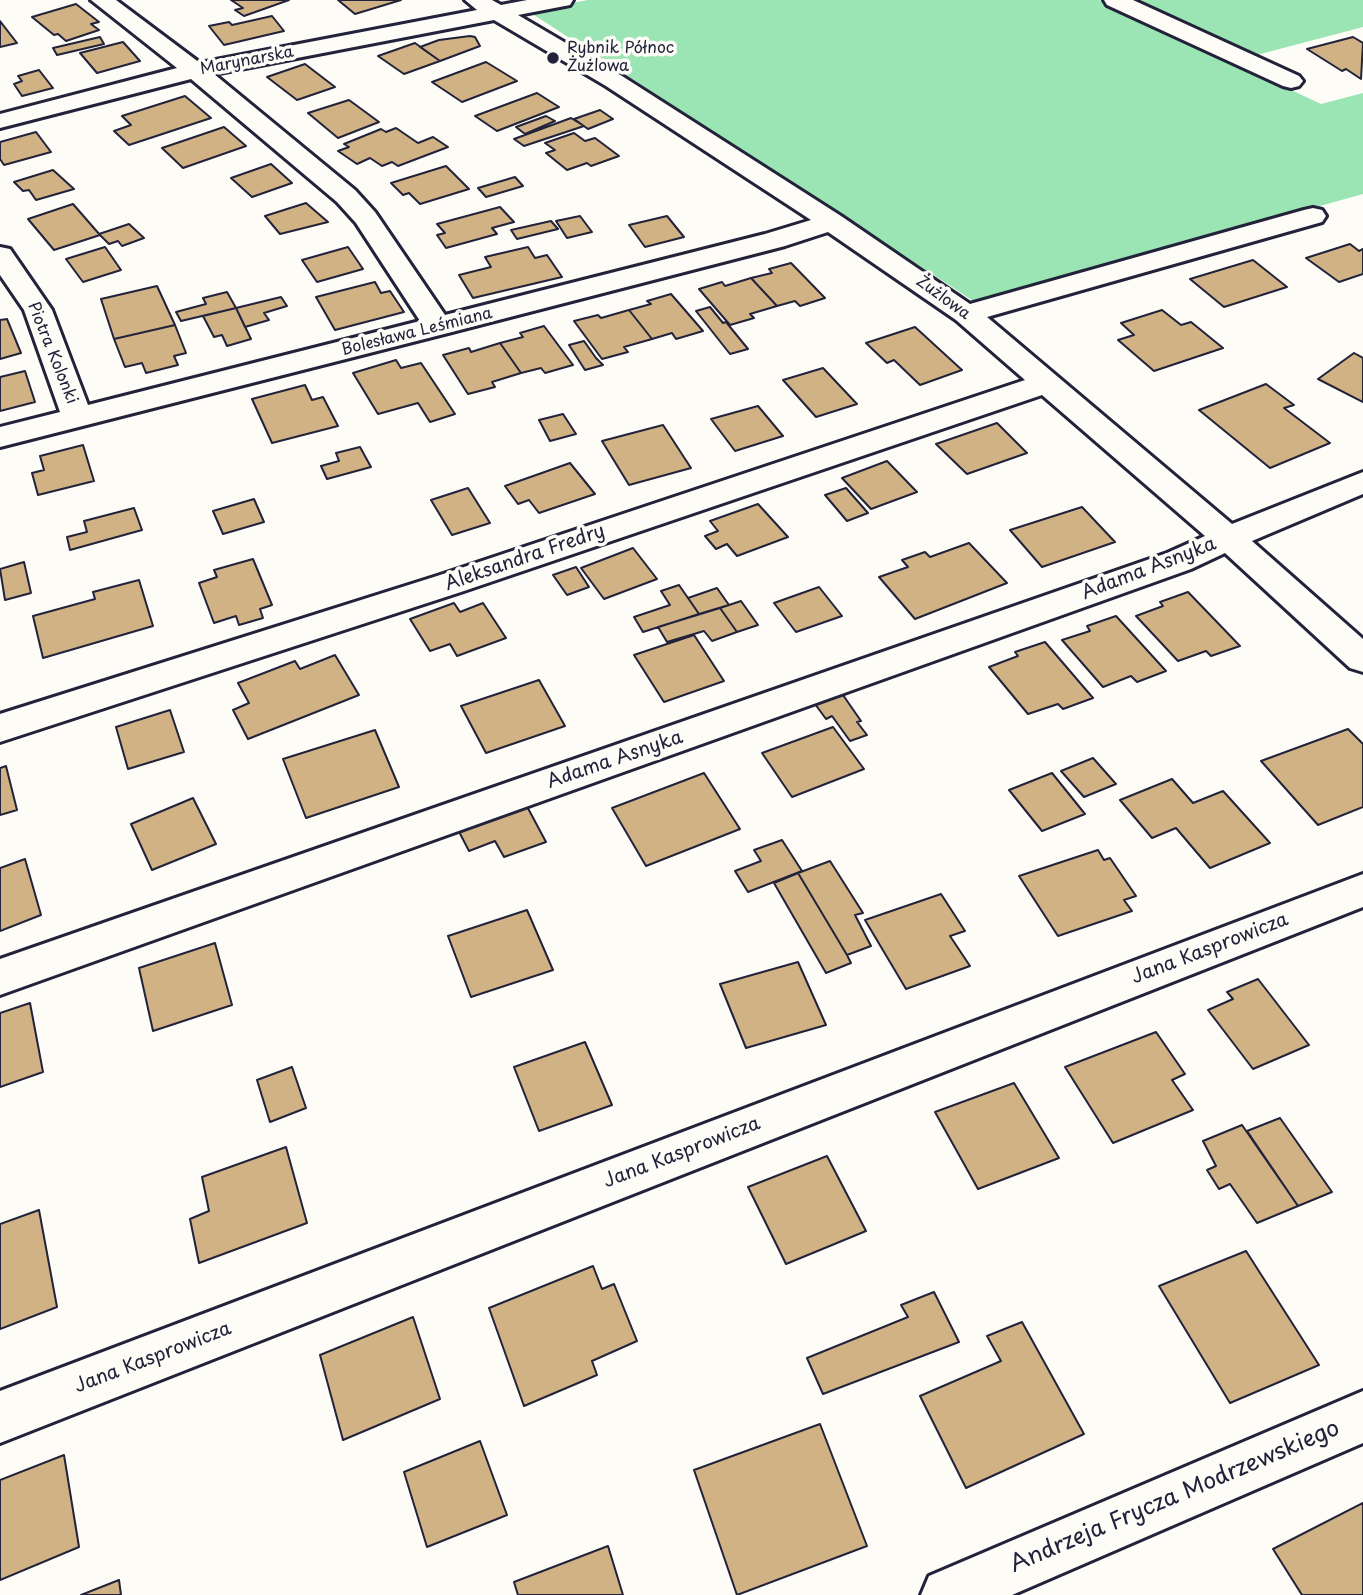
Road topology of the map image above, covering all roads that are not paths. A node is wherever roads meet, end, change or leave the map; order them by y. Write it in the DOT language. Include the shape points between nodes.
graph roads {
  1 [pos="103,0"];
  2 [pos="562,0"];
  3 [pos="1115,0"];
  4 [pos="486,6"];
  5 [pos="195,71"];
  6 [pos="1291,81"];
  7 [pos="0,121"];
  8 [pos="1313,216"];
  9 [pos="832,222"];
  10 [pos="0,255"];
  11 [pos="966,314"];
  12 [pos="438,327"];
  13 [pos="1048,383"];
  14 [pos="78,418"];
  15 [pos="0,437"];
  16 [pos="1363,482"];
  17 [pos="1228,538"];
  18 [pos="1363,659"];
  19 [pos="0,728"];
  20 [pos="1363,890"];
  21 [pos="0,976"];
  22 [pos="0,1417"];
  23 [pos="1363,1417"];
  24 [pos="947,1595"];
  1 -- 5 [label="street"];
  2 -- 4 [label="street, Marynarska"];
  3 -- 6 [label="street"];
  4 -- 5 [label="street, Marynarska"];
  4 -- 9 [label="street, Żużlowa" via="614,81"];
  5 -- 7 [label="street, Marynarska"];
  5 -- 12 [label="street" via="346,196 366,218"];
  8 -- 11 [label="street"];
  9 -- 11 [label="street, Żużlowa"];
  9 -- 12 [label="street, Bolesława Leśmiana"];
  10 -- 14 [label="street, Piotra Kolonki" via="38,310"];
  11 -- 13 [label="street, Żużlowa"];
  12 -- 14 [label="street, Bolesława Leśmiana"];
  13 -- 17 [label="street, Żużlowa"];
  13 -- 19 [label="street, Aleksandra Fredry" via="449,584"];
  14 -- 15 [label="street, Bolesława Leśmiana"];
  16 -- 17 [label="street, Adama Asnyka"];
  17 -- 18 [label="street, Żużlowa"];
  17 -- 21 [label="street, Adama Asnyka" via="1179,561"];
  20 -- 22 [label="street, Jana Kasprowicza"];
  23 -- 24 [label="street, Andrzeja Frycza Modrzewskiego"];
}
